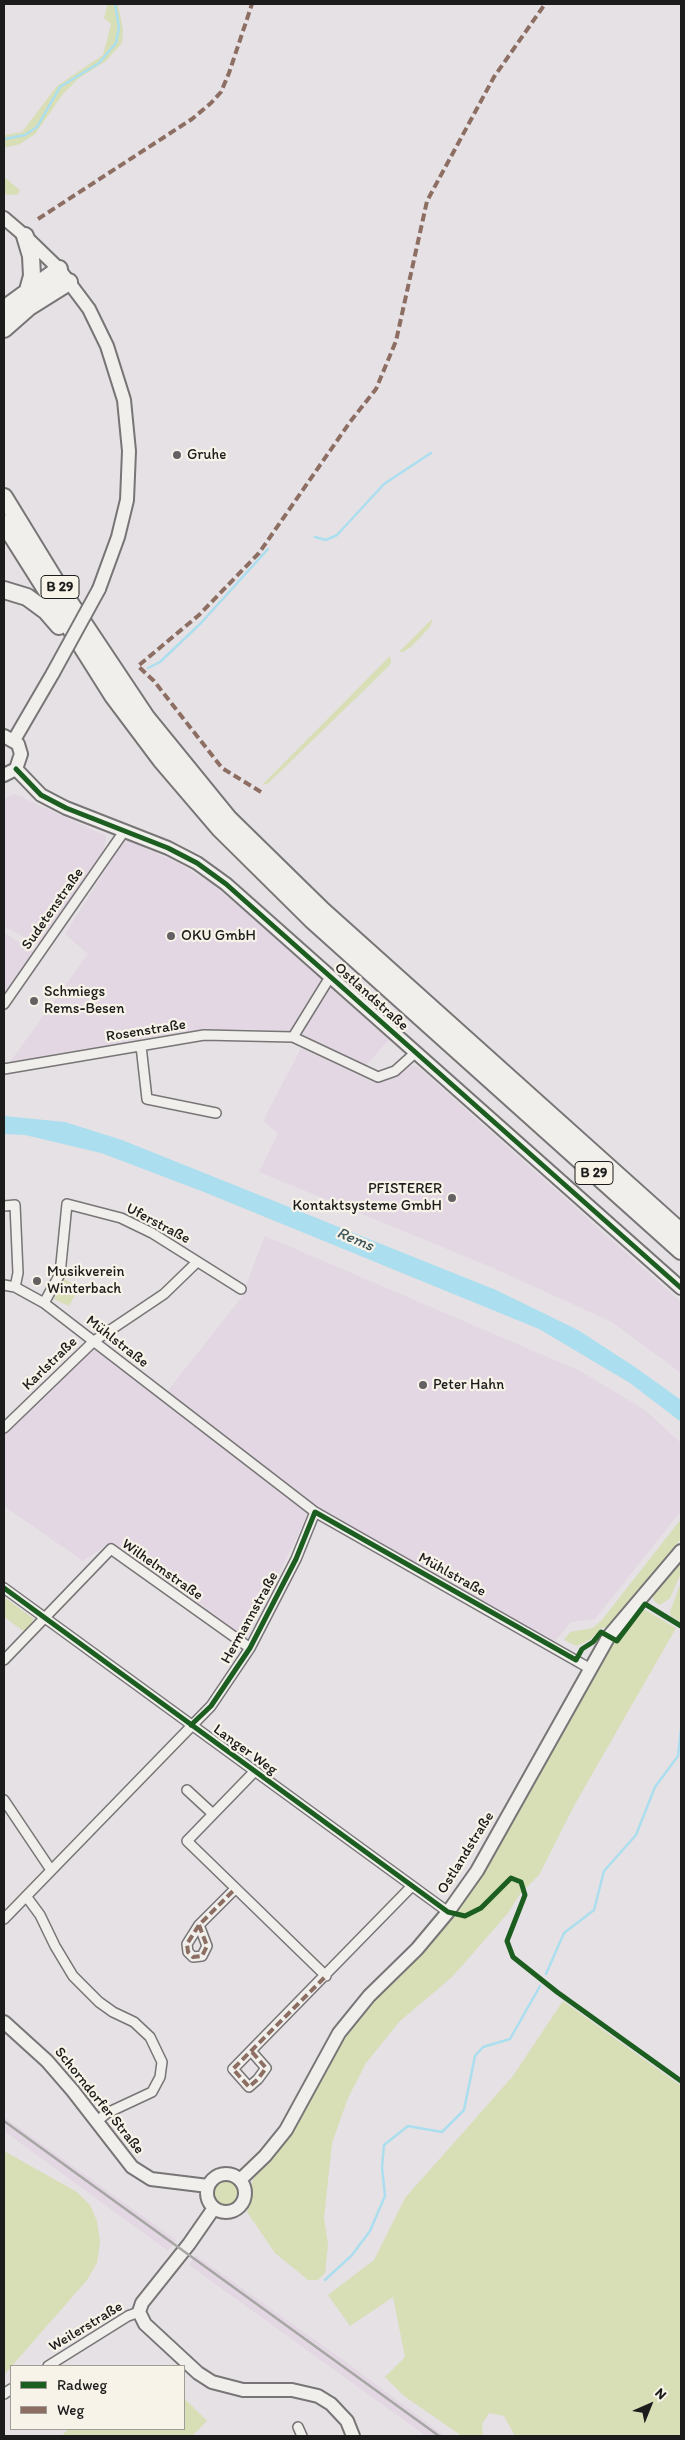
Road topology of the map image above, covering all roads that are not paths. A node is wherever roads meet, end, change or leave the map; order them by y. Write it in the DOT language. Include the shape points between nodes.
graph roads {
  1 [pos="4,218"];
  2 [pos="25,236"];
  3 [pos="64,276"];
  4 [pos="27,294"];
  5 [pos="4,309"];
  6 [pos="4,329"];
  7 [pos="4,497"];
  8 [pos="4,523"];
  9 [pos="4,590"];
  10 [pos="113,696"];
  11 [pos="9,738"];
  12 [pos="16,769"];
  13 [pos="4,775"];
  14 [pos="125,830"];
  15 [pos="330,977"];
  16 [pos="4,1004"];
  17 [pos="293,1037"];
  18 [pos="140,1046"];
  19 [pos="415,1053"];
  20 [pos="4,1069"];
  21 [pos="216,1113"];
  22 [pos="4,1206"];
  23 [pos="681,1232"];
  24 [pos="681,1251"];
  25 [pos="197,1262"];
  26 [pos="4,1285"];
  27 [pos="15,1287"];
  28 [pos="681,1288"];
  29 [pos="241,1289"];
  30 [pos="44,1303"];
  31 [pos="94,1342"];
  32 [pos="4,1428"];
  33 [pos="315,1512"];
  34 [pos="681,1551"];
  35 [pos="4,1588"];
  36 [pos="44,1618"];
  37 [pos="250,1648"];
  38 [pos="4,1660"];
  39 [pos="589,1668"];
  40 [pos="191,1725"];
  41 [pos="254,1772"];
  42 [pos="187,1790"];
  43 [pos="4,1800"];
  44 [pos="213,1814"];
  45 [pos="51,1870"];
  46 [pos="412,1886"];
  47 [pos="235,1889"];
  48 [pos="26,1896"];
  49 [pos="448,1912"];
  50 [pos="4,1919"];
  51 [pos="200,1925"];
  52 [pos="326,1976"];
  53 [pos="4,2022"];
  54 [pos="252,2052"];
  55 [pos="96,2122"];
  56 [pos="240,2180"];
  57 [pos="208,2186"];
  58 [pos="214,2208"];
  59 [pos="139,2312"];
  60 [pos="50,2365"];
  61 [pos="298,2427"];
  62 [pos="302,2436"];
  63 [pos="353,2436"];
  1 -- 2 [label="street"];
  2 -- 3 [label="street"];
  2 -- 4 [label="highway" via="32,276"];
  3 -- 4 [label="highway"];
  3 -- 6 [label="highway"];
  3 -- 11 [label="street, bridge" via="89,309 107,346 124,400 129,451 126,500 118,537 99,589 53,673"];
  4 -- 5 [label="highway"];
  7 -- 23 [label="highway, B 29" via="123,685 172,751 229,819 322,910"];
  8 -- 10 [label="highway, B 29"];
  9 -- 10 [label="highway" via="28,597 46,611 64,632 100,687"];
  10 -- 24 [label="highway, B 29" via="189,794 262,872"];
  11 -- 12 [label="street" via="21,754"];
  12 -- 13 [label="street"];
  12 -- 14 [label="street, Ostlandstraße" via="41,795"];
  14 -- 15 [label="street, Ostlandstraße" via="168,848 213,874"];
  14 -- 16 [label="street, Sudetenstraße"];
  15 -- 17 [label="street"];
  15 -- 19 [label="street, Ostlandstraße"];
  17 -- 18 [label="street, Rosenstraße" via="204,1035"];
  17 -- 19 [label="street, Rosenstraße" via="378,1077 395,1071"];
  18 -- 20 [label="street, Rosenstraße"];
  18 -- 21 [label="street" via="147,1099"];
  19 -- 28 [label="street, Ostlandstraße"];
  22 -- 27 [label="street" via="16,1206 18,1273"];
  25 -- 29 [label="street, Uferstraße"];
  25 -- 30 [label="street, Uferstraße" via="152,1233 121,1218 67,1204 60,1274"];
  25 -- 31 [label="street, Karlstraße" via="164,1294"];
  26 -- 27 [label="street, Mühlstraße"];
  27 -- 30 [label="street, Mühlstraße"];
  30 -- 31 [label="street, Mühlstraße"];
  31 -- 32 [label="street, Karlstraße"];
  31 -- 33 [label="street, Mühlstraße"];
  33 -- 37 [label="street, Hermannstraße" via="296,1559"];
  33 -- 39 [label="street, Mühlstraße"];
  34 -- 39 [label="street, Ostlandstraße" via="624,1616"];
  35 -- 36 [label="street, Langer Weg"];
  36 -- 37 [label="street, Wilhelmstraße" via="112,1549"];
  36 -- 38 [label="street, Wilhelmstraße"];
  36 -- 40 [label="street, Langer Weg"];
  37 -- 40 [label="street, Hermannstraße" via="211,1706"];
  39 -- 49 [label="street, Ostlandstraße" via="477,1870"];
  40 -- 41 [label="street, Langer Weg"];
  40 -- 45 [label="street, Hermannstraße"];
  41 -- 44 [label="street"];
  41 -- 46 [label="street, Langer Weg"];
  42 -- 44 [label="street"];
  43 -- 45 [label="street"];
  44 -- 47 [label="street" via="187,1841"];
  45 -- 48 [label="street, Hermannstraße"];
  46 -- 49 [label="street, Langer Weg"];
  46 -- 52 [label="street"];
  47 -- 51 [label="street"];
  47 -- 52 [label="street"];
  48 -- 50 [label="street, Hermannstraße"];
  48 -- 55 [label="street" via="73,1976 99,2002 145,2032 156,2045 162,2062 160,2077 152,2092 107,2113"];
  49 -- 56 [label="street, Ostlandstraße" via="339,2033 286,2130"];
  52 -- 54 [label="street"];
  53 -- 55 [label="street, Schorndorfer Straße" via="47,2061"];
  55 -- 57 [label="street, Schorndorfer Straße" via="132,2167 151,2178"];
  56 -- 57 [label="street" via="222,2174"];
  56 -- 58 [label="street" via="245,2192 241,2204 225,2212"];
  57 -- 58 [label="street" via="208,2198"];
  58 -- 59 [label="street" via="142,2303"];
  59 -- 60 [label="street, Weilerstraße"];
  59 -- 63 [label="street" via="146,2325 212,2382 243,2390 292,2390 318,2396 347,2421"];
  61 -- 62 [label="street"];
}
